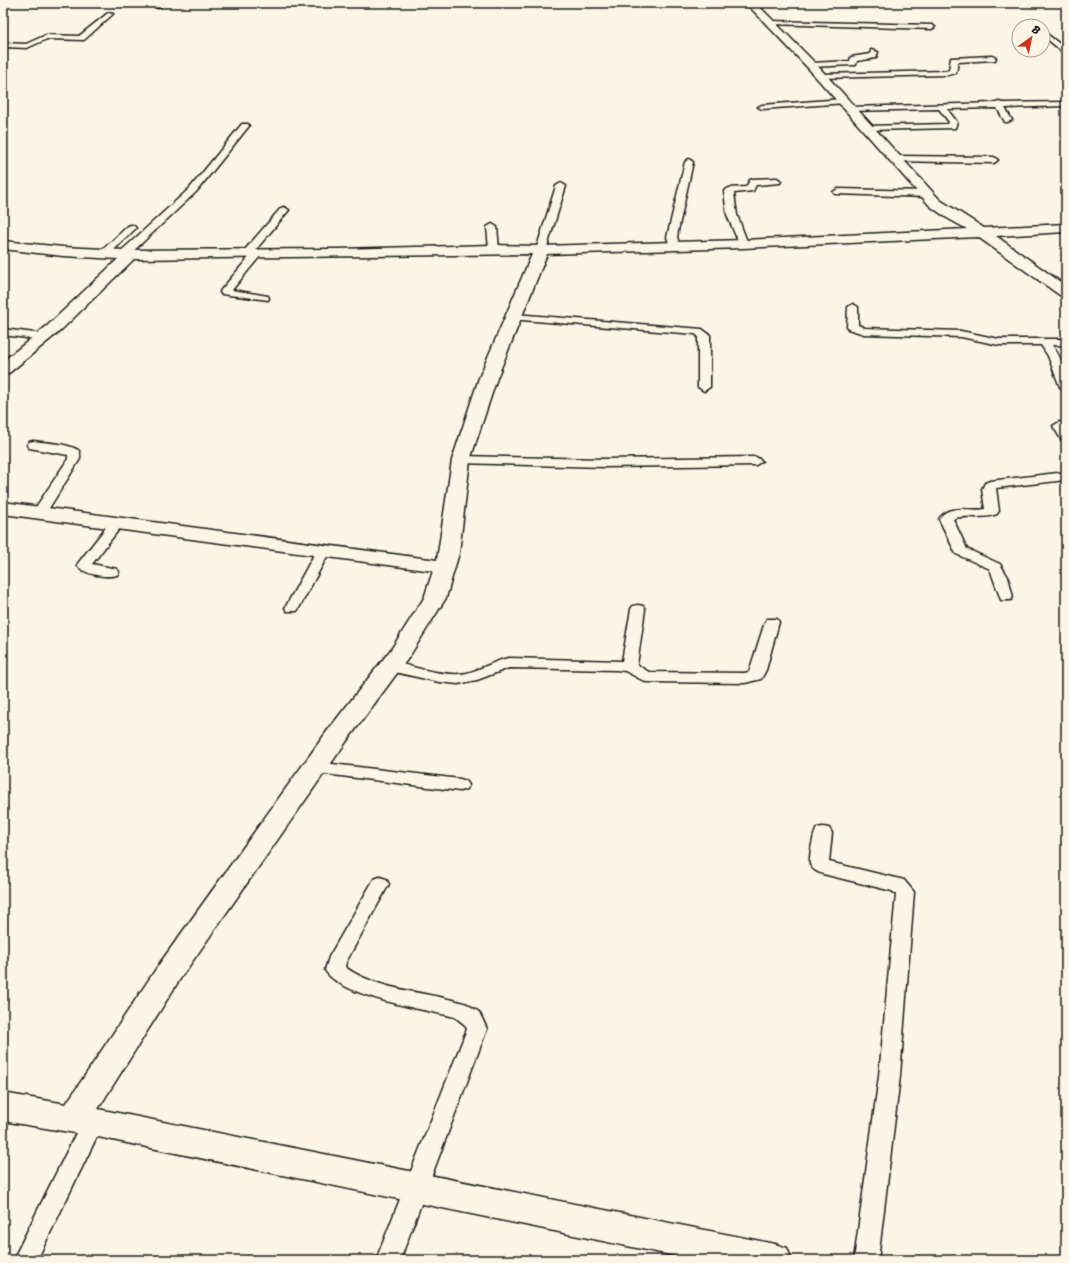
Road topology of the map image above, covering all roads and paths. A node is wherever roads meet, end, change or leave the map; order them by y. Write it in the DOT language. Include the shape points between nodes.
graph roads {
  1 [pos="750,3"];
  2 [pos="110,14"];
  3 [pos="852,16"];
  4 [pos="771,22"];
  5 [pos="852,24"];
  6 [pos="932,27"];
  7 [pos="1051,40"];
  8 [pos="3,45"];
  9 [pos="874,52"];
  10 [pos="1066,53"];
  11 [pos="992,58"];
  12 [pos="811,65"];
  13 [pos="821,76"];
  14 [pos="999,104"];
  15 [pos="1066,104"];
  16 [pos="846,105"];
  17 [pos="762,107"];
  18 [pos="941,107"];
  19 [pos="1008,120"];
  20 [pos="244,126"];
  21 [pos="868,128"];
  22 [pos="896,159"];
  23 [pos="994,160"];
  24 [pos="689,162"];
  25 [pos="777,182"];
  26 [pos="561,186"];
  27 [pos="838,192"];
  28 [pos="927,194"];
  29 [pos="284,210"];
  30 [pos="492,227"];
  31 [pos="131,228"];
  32 [pos="1066,228"];
  33 [pos="980,233"];
  34 [pos="743,244"];
  35 [pos="3,245"];
  36 [pos="675,246"];
  37 [pos="494,249"];
  38 [pos="540,250"];
  39 [pos="104,254"];
  40 [pos="251,254"];
  41 [pos="126,255"];
  42 [pos="1066,293"];
  43 [pos="264,298"];
  44 [pos="853,307"];
  45 [pos="514,317"];
  46 [pos="3,332"];
  47 [pos="43,337"];
  48 [pos="1066,342"];
  49 [pos="1045,343"];
  50 [pos="3,369"];
  51 [pos="704,387"];
  52 [pos="1066,387"];
  53 [pos="1059,426"];
  54 [pos="1066,438"];
  55 [pos="33,445"];
  56 [pos="461,460"];
  57 [pos="756,461"];
  58 [pos="1066,476"];
  59 [pos="3,508"];
  60 [pos="39,513"];
  61 [pos="116,524"];
  62 [pos="323,551"];
  63 [pos="446,567"];
  64 [pos="112,572"];
  65 [pos="1006,597"];
  66 [pos="292,608"];
  67 [pos="638,609"];
  68 [pos="772,622"];
  69 [pos="390,666"];
  70 [pos="629,667"];
  71 [pos="315,768"];
  72 [pos="460,785"];
  73 [pos="823,833"];
  74 [pos="380,884"];
  75 [pos="3,1107"];
  76 [pos="83,1120"];
  77 [pos="416,1187"];
  78 [pos="25,1260"];
  79 [pos="388,1260"];
  80 [pos="775,1260"];
  81 [pos="866,1260"];
  1 -- 4 [label="street"];
  2 -- 8 [label="lane" via="84,37 46,36 27,46"];
  3 -- 5 [label="lane"];
  4 -- 5 [label="lane"];
  4 -- 12 [label="street"];
  5 -- 6 [label="lane"];
  7 -- 10 [label="lane"];
  9 -- 12 [label="lane" via="874,56 854,59 854,63 851,64"];
  11 -- 13 [label="lane" via="954,60 953,70 947,73"];
  12 -- 13 [label="street"];
  13 -- 16 [label="street"];
  14 -- 15 [label="lane"];
  14 -- 18 [label="lane"];
  14 -- 19 [label="lane"];
  16 -- 17 [label="lane"];
  16 -- 18 [label="lane"];
  16 -- 21 [label="street"];
  18 -- 21 [label="lane" via="953,122 952,126"];
  20 -- 41 [label="lane" via="193,190"];
  21 -- 22 [label="street"];
  22 -- 23 [label="lane"];
  22 -- 28 [label="street"];
  24 -- 36 [label="lane" via="673,231"];
  25 -- 34 [label="lane" via="753,182 750,189 729,191 732,215"];
  26 -- 38 [label="lane"];
  27 -- 28 [label="lane"];
  28 -- 33 [label="street" via="952,215 970,224"];
  29 -- 40 [label="lane"];
  30 -- 37 [label="lane"];
  31 -- 39 [label="lane"];
  32 -- 33 [label="street"];
  33 -- 34 [label="street"];
  33 -- 42 [label="street"];
  34 -- 36 [label="street"];
  35 -- 39 [label="street"];
  36 -- 38 [label="street"];
  37 -- 38 [label="street"];
  37 -- 40 [label="street"];
  38 -- 45 [label="street"];
  39 -- 41 [label="street"];
  40 -- 41 [label="street"];
  40 -- 43 [label="lane" via="225,292"];
  41 -- 47 [label="street"];
  44 -- 49 [label="lane" via="852,327 858,330 957,334 992,342"];
  45 -- 51 [label="lane" via="698,331 704,335"];
  45 -- 56 [label="street" via="488,378"];
  46 -- 47 [label="lane"];
  47 -- 50 [label="street"];
  48 -- 49 [label="lane"];
  49 -- 52 [label="lane" via="1056,360"];
  53 -- 54 [label="lane"];
  55 -- 60 [label="lane" via="74,453 74,459"];
  56 -- 57 [label="lane" via="604,463"];
  56 -- 63 [label="street"];
  58 -- 65 [label="lane" via="995,484 990,486 993,508 990,513 952,514 946,519 961,551 996,566 1002,575"];
  59 -- 60 [label="street"];
  60 -- 61 [label="street"];
  61 -- 62 [label="street"];
  61 -- 64 [label="lane" via="84,565"];
  62 -- 63 [label="street"];
  62 -- 66 [label="lane"];
  63 -- 69 [label="street" via="435,598"];
  67 -- 70 [label="lane"];
  68 -- 70 [label="lane" via="758,670 752,677 646,677"];
  69 -- 70 [label="lane" via="457,679 479,675 509,663 616,664"];
  69 -- 71 [label="street" via="336,736"];
  71 -- 72 [label="lane"];
  71 -- 76 [label="street" via="170,971"];
  73 -- 81 [label="lane" via="819,864 823,867 898,885 905,892 900,977"];
  74 -- 77 [label="lane" via="336,962 335,970 341,976 373,989 460,1010 472,1018 477,1029"];
  75 -- 76 [label="street"];
  76 -- 77 [label="street"];
  76 -- 78 [label="lane"];
  77 -- 79 [label="lane"];
  77 -- 80 [label="street"];
}
